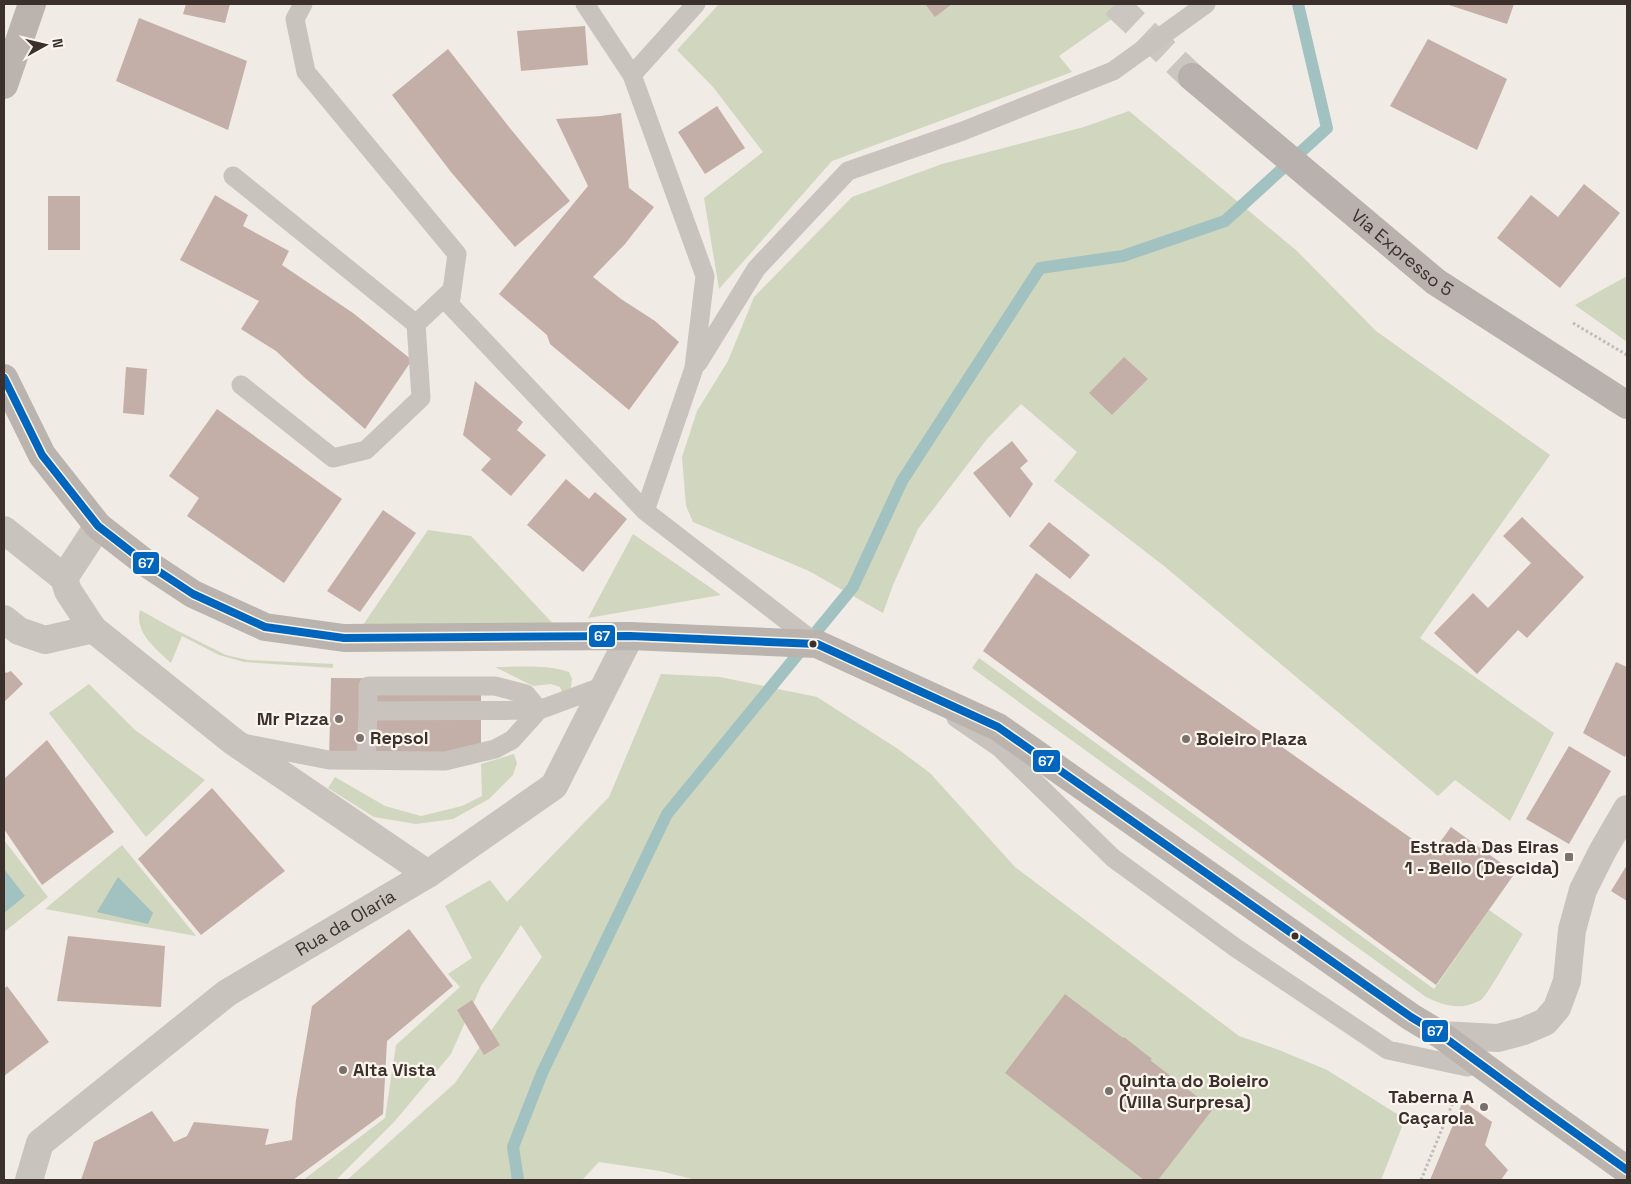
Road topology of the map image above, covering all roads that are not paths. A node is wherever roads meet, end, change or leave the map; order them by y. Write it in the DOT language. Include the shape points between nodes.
graph roads {
  1 [pos="32,4"];
  2 [pos="303,4"];
  3 [pos="585,4"];
  4 [pos="696,4"];
  5 [pos="1206,4"];
  6 [pos="632,75"];
  7 [pos="1192,77"];
  8 [pos="4,85"];
  9 [pos="233,176"];
  10 [pos="452,290"];
  11 [pos="416,324"];
  12 [pos="694,368"];
  13 [pos="4,378"];
  14 [pos="241,385"];
  15 [pos="1627,405"];
  16 [pos="645,512"];
  17 [pos="98,526"];
  18 [pos="4,530"];
  19 [pos="64,578"];
  20 [pos="4,619"];
  21 [pos="93,629"];
  22 [pos="630,636"];
  23 [pos="817,644"];
  24 [pos="604,686"];
  25 [pos="916,690"];
  26 [pos="539,710"];
  27 [pos="368,711"];
  28 [pos="234,742"];
  29 [pos="366,760"];
  30 [pos="1627,809"];
  31 [pos="428,874"];
  32 [pos="1442,1035"];
  33 [pos="1481,1064"];
  34 [pos="1627,1170"];
  35 [pos="29,1180"];
  1 -- 8 [label="main road"];
  2 -- 10 [label="lane" via="295,20 306,72 457,254"];
  3 -- 6 [label="lane"];
  4 -- 6 [label="lane"];
  5 -- 12 [label="lane" via="1113,72 848,170 756,269"];
  6 -- 12 [label="lane" via="705,276"];
  7 -- 15 [label="main road, Via Expresso 5" via="1436,282"];
  9 -- 11 [label="lane"];
  10 -- 11 [label="lane"];
  10 -- 16 [label="lane" via="450,305"];
  11 -- 14 [label="lane" via="421,398 366,450 333,458"];
  12 -- 16 [label="lane"];
  13 -- 17 [label="main road" via="42,456"];
  16 -- 23 [label="lane"];
  17 -- 19 [label="street"];
  17 -- 22 [label="main road" via="193,594 265,627 344,638"];
  18 -- 19 [label="street"];
  19 -- 21 [label="street" via="68,591"];
  20 -- 21 [label="street" via="19,632 45,640"];
  21 -- 28 [label="street"];
  22 -- 23 [label="main road"];
  22 -- 24 [label="street, Rua da Olaria"];
  23 -- 25 [label="main road"];
  24 -- 26 [label="lane"];
  24 -- 31 [label="street, Rua da Olaria" via="554,786"];
  25 -- 32 [label="main road" via="998,727"];
  25 -- 33 [label="lane" via="1000,748 1113,858 1236,948 1388,1050 1468,1067"];
  26 -- 27 [label="lane"];
  26 -- 27 [label="lane" via="526,694 495,686 368,686"];
  26 -- 29 [label="lane" via="512,740 495,748 445,761"];
  27 -- 29 [label="lane"];
  28 -- 29 [label="lane" via="329,760"];
  28 -- 31 [label="street"];
  30 -- 32 [label="street" via="1583,890 1572,930 1567,981 1557,1008 1545,1022 1498,1038"];
  31 -- 35 [label="street, Rua da Olaria" via="227,993 40,1143"];
  32 -- 33 [label="main road"];
  33 -- 34 [label="main road"];
}
